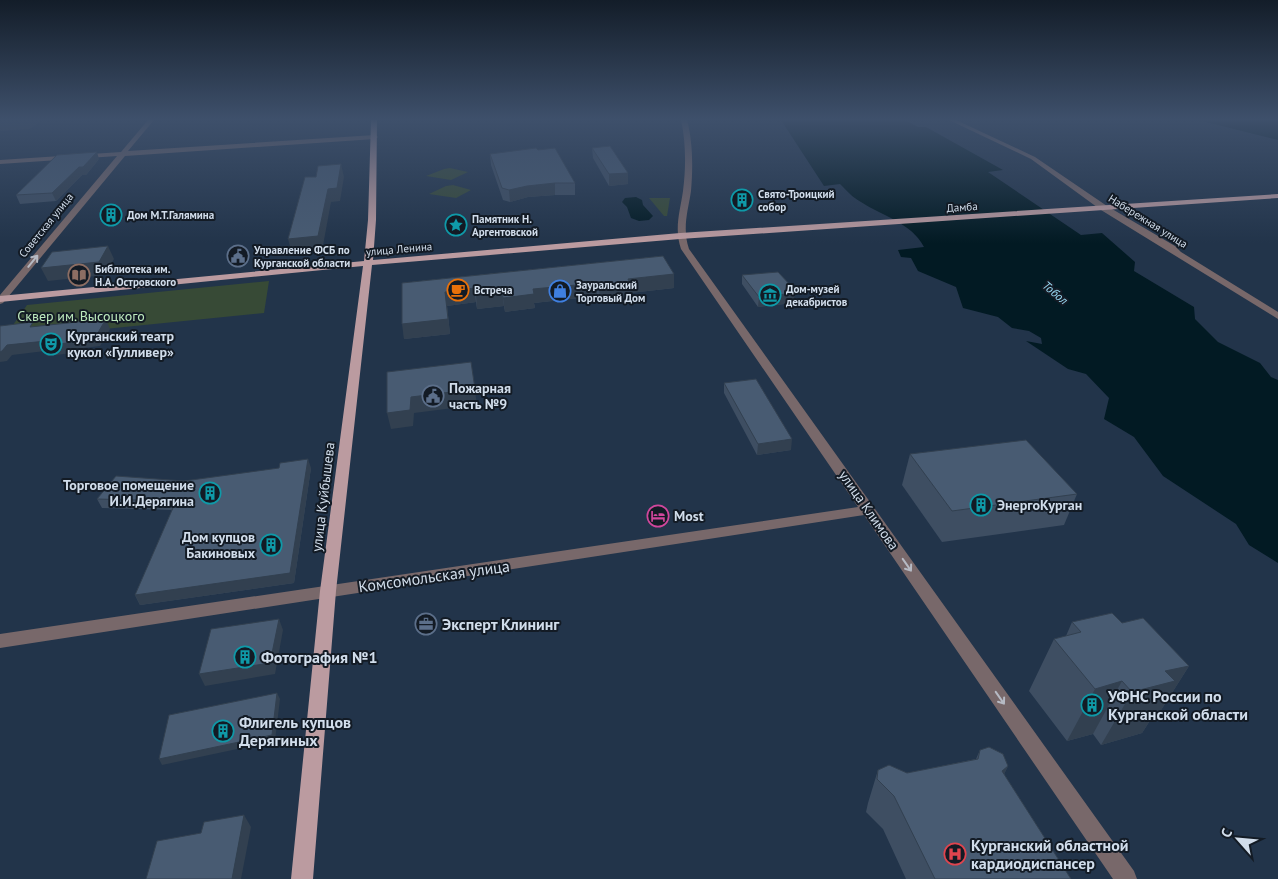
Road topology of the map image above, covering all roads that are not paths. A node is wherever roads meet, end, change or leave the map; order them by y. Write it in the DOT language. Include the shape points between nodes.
graph roads {
  1 [pos="13,161"];
  2 [pos="115,161"];
  3 [pos="374,161"];
  4 [pos="688,161"];
  5 [pos="1037,161"];
  6 [pos="0,162"];
  7 [pos="1278,196"];
  8 [pos="1104,208"];
  9 [pos="680,236"];
  10 [pos="368,263"];
  11 [pos="1,300"];
  12 [pos="1278,316"];
  13 [pos="869,510"];
  14 [pos="328,591"];
  15 [pos="0,641"];
  16 [pos="302,879"];
  17 [pos="1126,879"];
  1 -- 6 [label="street"];
  11 -- 2 [label="street, Советская улица, one-way"];
  3 -- 10 [label="main road, улица Куйбышева"];
  4 -- 9 [label="street"];
  5 -- 8 [label="street, Набережная улица"];
  7 -- 8 [label="main road, Дамба"];
  8 -- 9 [label="main road, Дамба"];
  8 -- 12 [label="street, Набережная улица"];
  9 -- 10 [label="main road, улица Ленина"];
  9 -- 13 [label="street, улица Климова" via="685,248"];
  10 -- 11 [label="main road, улица Ленина"];
  10 -- 14 [label="main road, улица Куйбышева"];
  13 -- 14 [label="street, Комсомольская улица"];
  13 -- 17 [label="street, улица Климова, one-way"];
  14 -- 15 [label="street, Комсомольская улица"];
  14 -- 16 [label="main road, улица Куйбышева"];
}
